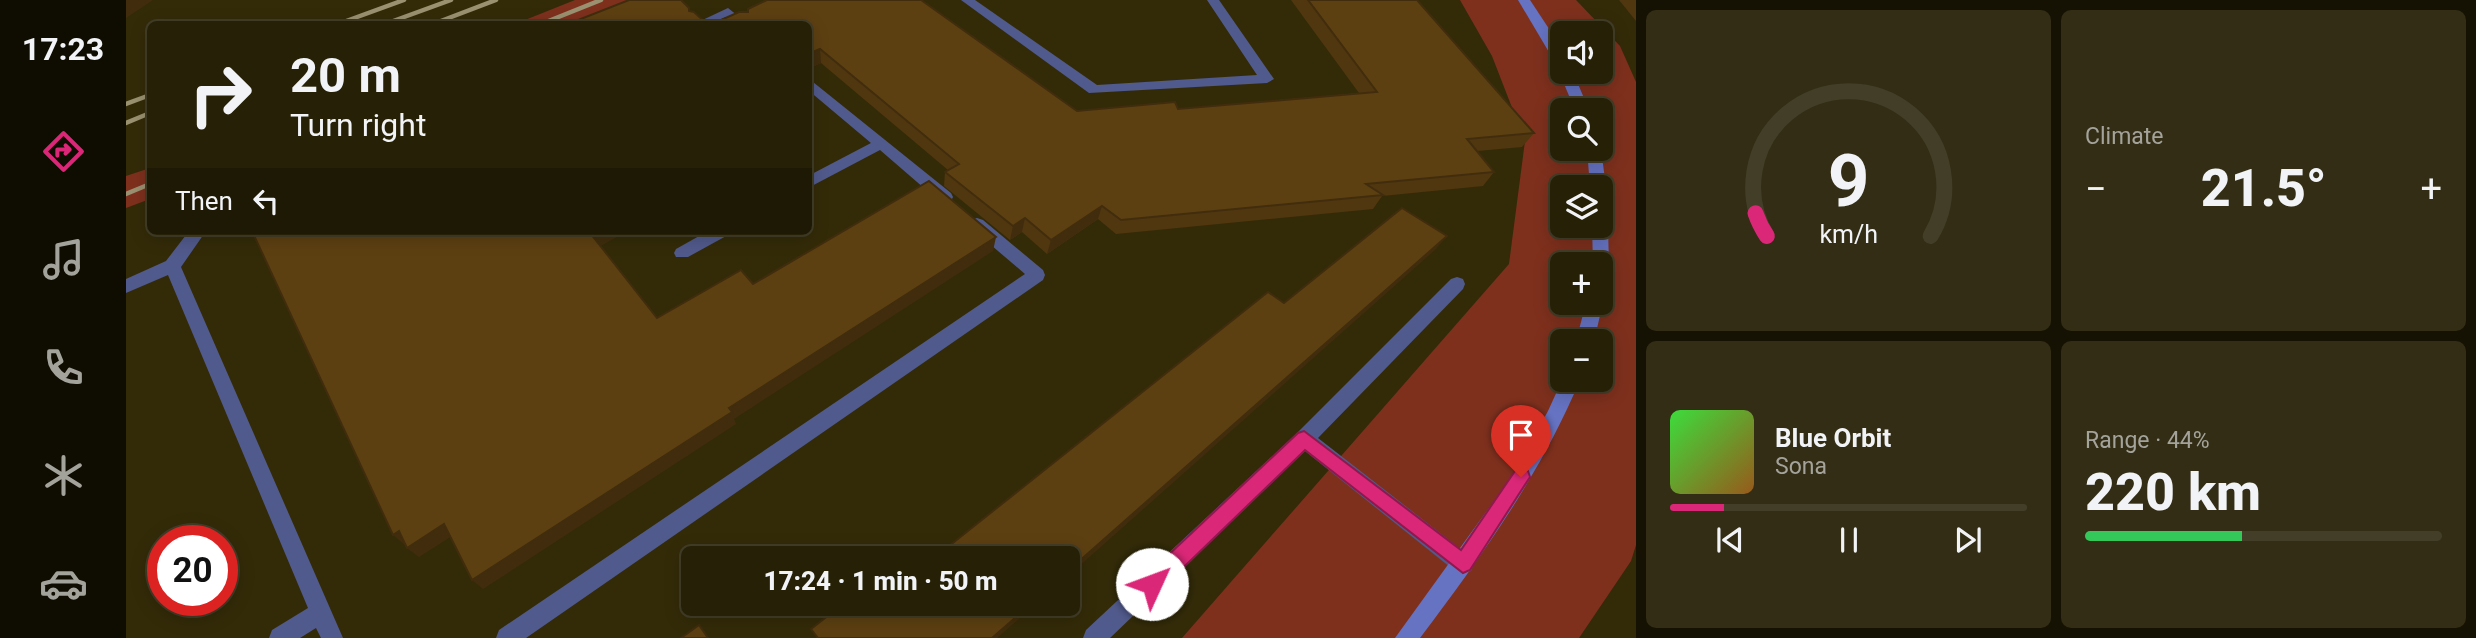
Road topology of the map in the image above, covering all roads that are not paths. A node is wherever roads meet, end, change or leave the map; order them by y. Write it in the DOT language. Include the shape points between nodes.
graph roads {
  1 [pos="967,0"];
  2 [pos="1213,0"];
  3 [pos="1524,0"];
  4 [pos="707,21"];
  5 [pos="738,21"];
  6 [pos="1550,39"];
  7 [pos="812,85"];
  8 [pos="880,144"];
  9 [pos="812,181"];
  10 [pos="195,235"];
  11 [pos="715,235"];
  12 [pos="682,253"];
  13 [pos="172,266"];
  14 [pos="1457,284"];
  15 [pos="126,286"];
  16 [pos="1565,392"];
  17 [pos="1304,439"];
  18 [pos="1463,564"];
  19 [pos="321,612"];
  20 [pos="280,638"];
  21 [pos="332,638"];
  22 [pos="507,638"];
  23 [pos="1094,638"];
  24 [pos="1406,638"];
  1 -- 2 [label="lane" via="1094,90 1267,79"];
  3 -- 6 [label="main road"];
  4 -- 5 [label="lane" via="728,12"];
  7 -- 8 [label="lane"];
  8 -- 9 [label="lane"];
  8 -- 22 [label="lane" via="1037,275"];
  10 -- 13 [label="lane"];
  11 -- 12 [label="lane"];
  13 -- 15 [label="lane"];
  13 -- 19 [label="lane"];
  14 -- 17 [label="lane"];
  16 -- 18 [label="main road" via="1536,454"];
  17 -- 18 [label="lane"];
  17 -- 23 [label="lane"];
  18 -- 24 [label="main road"];
  19 -- 20 [label="lane"];
  19 -- 21 [label="lane"];
}
